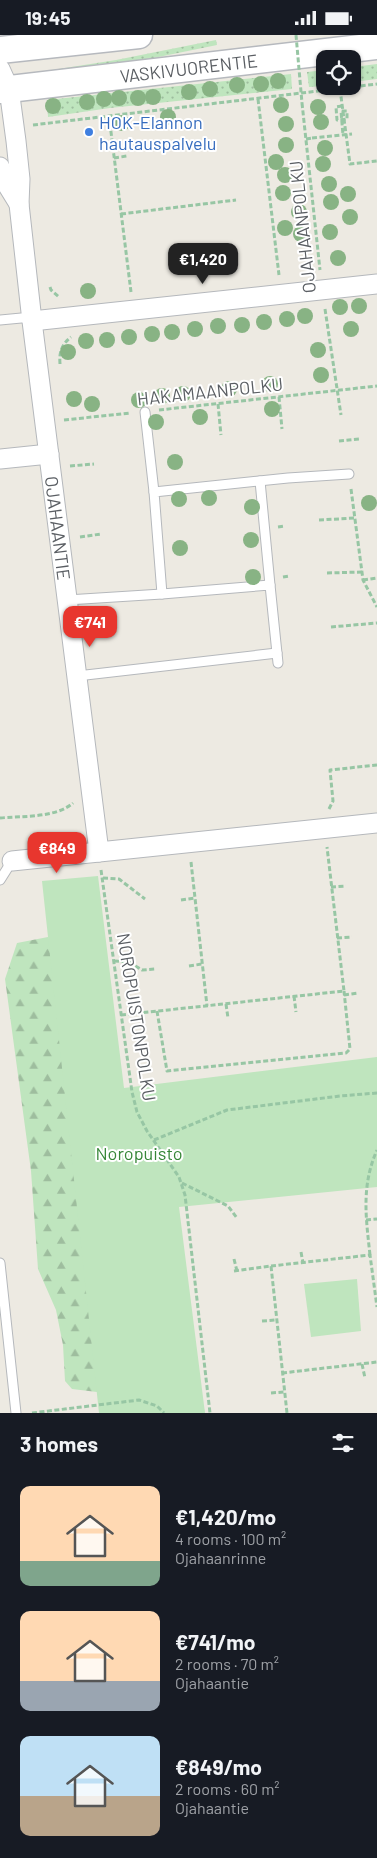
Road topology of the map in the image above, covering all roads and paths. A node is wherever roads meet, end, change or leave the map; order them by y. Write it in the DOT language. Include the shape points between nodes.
graph roads {
  1 [pos="140,35"];
  2 [pos="296,35"];
  3 [pos="377,46"];
  4 [pos="0,50"];
  5 [pos="3,82"];
  6 [pos="377,84"];
  7 [pos="361,86"];
  8 [pos="316,92"];
  9 [pos="341,95"];
  10 [pos="258,99"];
  11 [pos="342,106"];
  12 [pos="109,116"];
  13 [pos="31,125"];
  14 [pos="352,133"];
  15 [pos="343,135"];
  16 [pos="306,139"];
  17 [pos="127,156"];
  18 [pos="114,158"];
  19 [pos="377,161"];
  20 [pos="0,167"];
  21 [pos="236,200"];
  22 [pos="19,204"];
  23 [pos="121,214"];
  24 [pos="272,279"];
  25 [pos="377,283"];
  26 [pos="48,284"];
  27 [pos="323,289"];
  28 [pos="123,295"];
  29 [pos="63,299"];
  30 [pos="32,319"];
  31 [pos="0,320"];
  32 [pos="377,386"];
  33 [pos="337,391"];
  34 [pos="279,397"];
  35 [pos="218,404"];
  36 [pos="145,412"];
  37 [pos="341,415"];
  38 [pos="65,420"];
  39 [pos="45,422"];
  40 [pos="66,429"];
  41 [pos="282,429"];
  42 [pos="221,435"];
  43 [pos="359,439"];
  44 [pos="339,441"];
  45 [pos="49,454"];
  46 [pos="69,457"];
  47 [pos="0,459"];
  48 [pos="94,464"];
  49 [pos="70,466"];
  50 [pos="349,474"];
  51 [pos="70,475"];
  52 [pos="260,481"];
  53 [pos="154,492"];
  54 [pos="354,517"];
  55 [pos="319,520"];
  56 [pos="102,535"];
  57 [pos="79,546"];
  58 [pos="362,572"];
  59 [pos="327,573"];
  60 [pos="377,578"];
  61 [pos="363,580"];
  62 [pos="270,585"];
  63 [pos="162,594"];
  64 [pos="67,600"];
  65 [pos="377,607"];
  66 [pos="377,623"];
  67 [pos="331,627"];
  68 [pos="277,653"];
  69 [pos="278,663"];
  70 [pos="77,676"];
  71 [pos="377,765"];
  72 [pos="92,799"];
  73 [pos="323,813"];
  74 [pos="0,818"];
  75 [pos="377,823"];
  76 [pos="327,846"];
  77 [pos="99,852"];
  78 [pos="12,861"];
  79 [pos="190,861"];
  80 [pos="102,878"];
  81 [pos="0,880"];
  82 [pos="346,886"];
  83 [pos="332,887"];
  84 [pos="145,899"];
  85 [pos="195,899"];
  86 [pos="181,901"];
  87 [pos="352,937"];
  88 [pos="337,938"];
  89 [pos="114,961"];
  90 [pos="202,964"];
  91 [pos="189,965"];
  92 [pos="155,969"];
  93 [pos="344,993"];
  94 [pos="358,993"];
  95 [pos="294,996"];
  96 [pos="226,1004"];
  97 [pos="207,1006"];
  98 [pos="157,1011"];
  99 [pos="296,1012"];
  100 [pos="122,1015"];
  101 [pos="228,1018"];
  102 [pos="300,1053"];
  103 [pos="300,1058"];
  104 [pos="233,1059"];
  105 [pos="234,1064"];
  106 [pos="377,1093"];
  107 [pos="154,1140"];
  108 [pos="377,1150"];
  109 [pos="181,1183"];
  110 [pos="237,1218"];
  111 [pos="377,1219"];
  112 [pos="366,1220"];
  113 [pos="301,1252"];
  114 [pos="370,1255"];
  115 [pos="234,1259"];
  116 [pos="0,1263"];
  117 [pos="303,1263"];
  118 [pos="271,1267"];
  119 [pos="375,1278"];
  120 [pos="377,1307"];
  121 [pos="277,1320"];
  122 [pos="262,1321"];
  123 [pos="377,1362"];
  124 [pos="362,1364"];
  125 [pos="282,1373"];
  126 [pos="365,1378"];
  127 [pos="284,1392"];
  128 [pos="270,1393"];
  129 [pos="16,1413"];
  130 [pos="32,1413"];
  131 [pos="164,1413"];
  132 [pos="210,1413"];
  133 [pos="287,1413"];
  1 -- 4 [label="main road"];
  2 -- 16 [label="path, OJAHAANPOLKU, bridge"];
  3 -- 5 [label="main road, VASKIVUORENTIE"];
  5 -- 22 [label="street, OJAHAANTIE" via="20,179"];
  6 -- 7 [label="path"];
  8 -- 10 [label="path"];
  9 -- 11 [label="path"];
  10 -- 12 [label="path"];
  10 -- 24 [label="path" via="279,275"];
  11 -- 15 [label="path, bridge" via="336,107 337,121 342,120 348,119 347,111 341,111 341,119 342,127"];
  11 -- 19 [label="path" via="350,164"];
  12 -- 13 [label="path"];
  12 -- 18 [label="path"];
  14 -- 15 [label="path, bridge"];
  15 -- 16 [label="path, bridge"];
  16 -- 27 [label="path, OJAHAANPOLKU"];
  17 -- 18 [label="path"];
  18 -- 23 [label="path"];
  20 -- 22 [label="street, OJAHAANTIE"];
  21 -- 23 [label="path"];
  22 -- 30 [label="street, OJAHAANTIE"];
  23 -- 28 [label="path" via="132,294"];
  25 -- 27 [label="street"];
  26 -- 29 [label="path" via="51,291"];
  27 -- 30 [label="street"];
  27 -- 33 [label="path, OJAHAANPOLKU"];
  30 -- 31 [label="lane"];
  30 -- 39 [label="street, OJAHAANTIE"];
  32 -- 33 [label="path, HAKAMAANPOLKU"];
  33 -- 34 [label="path, HAKAMAANPOLKU"];
  33 -- 37 [label="path, OJAHAANPOLKU"];
  34 -- 35 [label="path, HAKAMAANPOLKU"];
  34 -- 41 [label="path"];
  35 -- 36 [label="path, HAKAMAANPOLKU"];
  35 -- 42 [label="path"];
  36 -- 38 [label="path, HAKAMAANPOLKU"];
  36 -- 53 [label="lane"];
  38 -- 39 [label="path, HAKAMAANPOLKU"];
  38 -- 40 [label="path"];
  39 -- 45 [label="street, OJAHAANTIE"];
  43 -- 44 [label="path"];
  45 -- 47 [label="street"];
  45 -- 64 [label="street, OJAHAANTIE"];
  46 -- 49 [label="path"];
  48 -- 49 [label="path"];
  49 -- 51 [label="path"];
  50 -- 52 [label="lane"];
  50 -- 54 [label="path"];
  52 -- 53 [label="lane"];
  52 -- 62 [label="lane"];
  53 -- 63 [label="lane"];
  54 -- 55 [label="path"];
  54 -- 58 [label="path"];
  56 -- 57 [label="path" via="78,537"];
  58 -- 59 [label="path"];
  58 -- 61 [label="path"];
  60 -- 61 [label="path"];
  61 -- 65 [label="path"];
  62 -- 63 [label="lane"];
  62 -- 68 [label="lane"];
  63 -- 64 [label="lane"];
  64 -- 70 [label="street, OJAHAANTIE"];
  66 -- 67 [label="path"];
  68 -- 69 [label="lane"];
  68 -- 70 [label="lane"];
  70 -- 72 [label="street, OJAHAANTIE"];
  71 -- 73 [label="path" via="330,770 333,801"];
  72 -- 74 [label="path" via="74,801 66,809 51,813"];
  72 -- 77 [label="street, OJAHAANTIE"];
  75 -- 77 [label="street"];
  76 -- 83 [label="path"];
  77 -- 78 [label="street"];
  77 -- 80 [label="path, NOROPUISTONPOLKU"];
  78 -- 81 [label="lane"];
  79 -- 85 [label="path"];
  80 -- 84 [label="path" via="119,879"];
  80 -- 89 [label="path, NOROPUISTONPOLKU"];
  82 -- 83 [label="path"];
  83 -- 88 [label="path"];
  85 -- 86 [label="path"];
  85 -- 90 [label="path"];
  87 -- 88 [label="path"];
  88 -- 93 [label="path"];
  89 -- 92 [label="path" via="129,962 142,970"];
  89 -- 100 [label="path, NOROPUISTONPOLKU"];
  90 -- 91 [label="path"];
  90 -- 97 [label="path"];
  93 -- 94 [label="path"];
  93 -- 95 [label="path"];
  93 -- 103 [label="path" via="350,1049 346,1053"];
  95 -- 96 [label="path"];
  95 -- 99 [label="path"];
  96 -- 97 [label="path"];
  96 -- 101 [label="path"];
  97 -- 98 [label="path"];
  98 -- 100 [label="path"];
  98 -- 105 [label="path" via="167,1071"];
  100 -- 107 [label="path, NOROPUISTONPOLKU" via="137,1111"];
  102 -- 103 [label="path"];
  103 -- 105 [label="path"];
  104 -- 105 [label="path"];
  106 -- 107 [label="path" via="227,1110"];
  107 -- 109 [label="path, NOROPUISTONPOLKU"];
  108 -- 112 [label="path" via="371,1164"];
  109 -- 110 [label="path" via="228,1206"];
  109 -- 132 [label="path, NOROPUISTONPOLKU"];
  111 -- 112 [label="path"];
  112 -- 114 [label="path"];
  113 -- 117 [label="path"];
  114 -- 117 [label="path"];
  114 -- 119 [label="path"];
  115 -- 118 [label="path" via="235,1271"];
  116 -- 129 [label="lane"];
  117 -- 118 [label="path"];
  118 -- 121 [label="path"];
  119 -- 120 [label="path"];
  121 -- 122 [label="path"];
  121 -- 125 [label="path"];
  123 -- 124 [label="path"];
  124 -- 125 [label="path"];
  124 -- 126 [label="path"];
  125 -- 127 [label="path"];
  127 -- 128 [label="path"];
  127 -- 133 [label="path"];
  130 -- 131 [label="path" via="140,1400 157,1406"];
}
